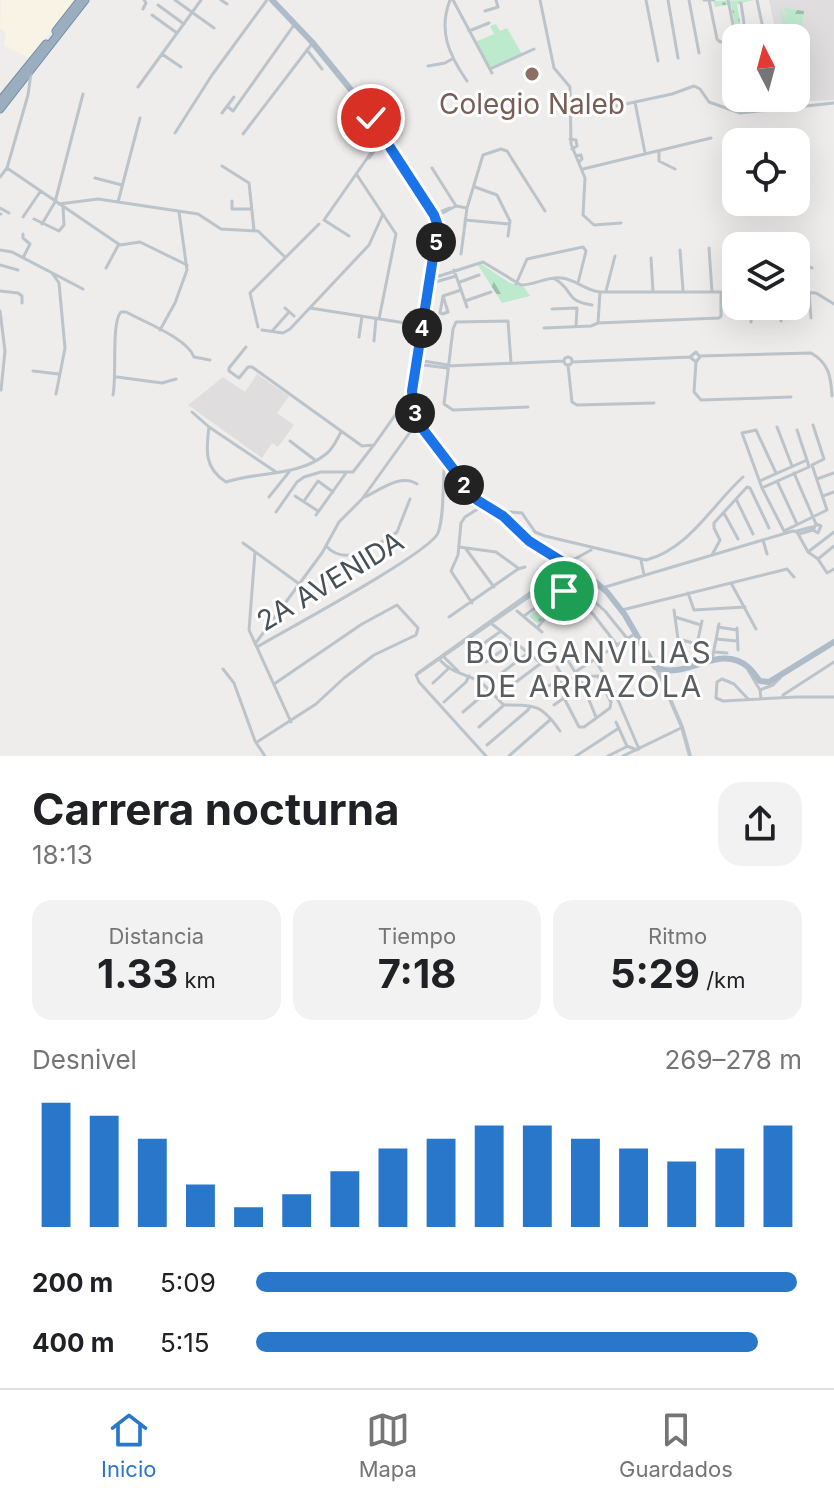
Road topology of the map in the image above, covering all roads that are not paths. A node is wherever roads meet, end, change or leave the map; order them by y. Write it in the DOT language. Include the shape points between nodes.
graph roads {
  1 [pos="82,0"];
  2 [pos="144,0"];
  3 [pos="175,0"];
  4 [pos="201,0"];
  5 [pos="221,0"];
  6 [pos="270,0"];
  7 [pos="452,0"];
  8 [pos="496,0"];
  9 [pos="540,0"];
  10 [pos="646,0"];
  11 [pos="668,0"];
  12 [pos="689,0"];
  13 [pos="709,0"];
  14 [pos="728,0"];
  15 [pos="757,0"];
  16 [pos="741,3"];
  17 [pos="227,4"];
  18 [pos="158,5"];
  19 [pos="143,9"];
  20 [pos="485,11"];
  21 [pos="192,13"];
  22 [pos="152,15"];
  23 [pos="295,23"];
  24 [pos="489,23"];
  25 [pos="184,24"];
  26 [pos="744,24"];
  27 [pos="762,24"];
  28 [pos="214,28"];
  29 [pos="469,31"];
  30 [pos="177,33"];
  31 [pos="312,42"];
  32 [pos="534,49"];
  33 [pos="306,50"];
  34 [pos="699,53"];
  35 [pos="162,54"];
  36 [pos="678,58"];
  37 [pos="452,59"];
  38 [pos="658,61"];
  39 [pos="428,66"];
  40 [pos="181,67"];
  41 [pos="30,68"];
  42 [pos="322,69"];
  43 [pos="467,81"];
  44 [pos="138,87"];
  45 [pos="83,94"];
  46 [pos="234,97"];
  47 [pos="4,100"];
  48 [pos="635,102"];
  49 [pos="834,103"];
  50 [pos="227,106"];
  51 [pos="0,109"];
  52 [pos="222,113"];
  53 [pos="570,116"];
  54 [pos="140,118"];
  55 [pos="175,133"];
  56 [pos="243,134"];
  57 [pos="383,138"];
  58 [pos="711,138"];
  59 [pos="659,151"];
  60 [pos="645,154"];
  61 [pos="222,166"];
  62 [pos="7,168"];
  63 [pos="432,168"];
  64 [pos="583,169"];
  65 [pos="675,169"];
  66 [pos="357,175"];
  67 [pos="0,177"];
  68 [pos="95,178"];
  69 [pos="122,185"];
  70 [pos="474,187"];
  71 [pos="40,192"];
  72 [pos="232,201"];
  73 [pos="118,202"];
  74 [pos="57,203"];
  75 [pos="455,206"];
  76 [pos="63,207"];
  77 [pos="0,208"];
  78 [pos="467,208"];
  79 [pos="252,209"];
  80 [pos="545,211"];
  81 [pos="178,212"];
  82 [pos="9,213"];
  83 [pos="383,214"];
  84 [pos="434,216"];
  85 [pos="23,217"];
  86 [pos="34,219"];
  87 [pos="465,220"];
  88 [pos="621,223"];
  89 [pos="42,224"];
  90 [pos="319,224"];
  91 [pos="510,224"];
  92 [pos="254,230"];
  93 [pos="23,234"];
  94 [pos="349,236"];
  95 [pos="508,236"];
  96 [pos="119,244"];
  97 [pos="709,248"];
  98 [pos="680,250"];
  99 [pos="0,252"];
  100 [pos="461,254"];
  101 [pos="615,256"];
  102 [pos="285,257"];
  103 [pos="23,258"];
  104 [pos="651,258"];
  105 [pos="0,265"];
  106 [pos="187,265"];
  107 [pos="106,268"];
  108 [pos="18,270"];
  109 [pos="52,273"];
  110 [pos="455,273"];
  111 [pos="479,275"];
  112 [pos="442,277"];
  113 [pos="553,278"];
  114 [pos="429,281"];
  115 [pos="458,282"];
  116 [pos="578,283"];
  117 [pos="516,284"];
  118 [pos="83,289"];
  119 [pos="461,290"];
  120 [pos="0,291"];
  121 [pos="491,292"];
  122 [pos="600,292"];
  123 [pos="606,292"];
  124 [pos="653,292"];
  125 [pos="683,292"];
  126 [pos="712,292"];
  127 [pos="721,292"];
  128 [pos="810,292"];
  129 [pos="443,296"];
  130 [pos="823,297"];
  131 [pos="834,298"];
  132 [pos="465,301"];
  133 [pos="22,303"];
  134 [pos="834,304"];
  135 [pos="592,305"];
  136 [pos="810,305"];
  137 [pos="467,307"];
  138 [pos="285,308"];
  139 [pos="310,308"];
  140 [pos="552,309"];
  141 [pos="0,311"];
  142 [pos="289,312"];
  143 [pos="294,316"];
  144 [pos="362,316"];
  145 [pos="721,317"];
  146 [pos="378,318"];
  147 [pos="811,318"];
  148 [pos="598,323"];
  149 [pos="726,323"];
  150 [pos="2,324"];
  151 [pos="418,325"];
  152 [pos="576,327"];
  153 [pos="544,328"];
  154 [pos="160,330"];
  155 [pos="272,331"];
  156 [pos="359,337"];
  157 [pos="374,341"];
  158 [pos="246,347"];
  159 [pos="700,356"];
  160 [pos="690,357"];
  161 [pos="210,360"];
  162 [pos="564,361"];
  163 [pos="2,362"];
  164 [pos="417,362"];
  165 [pos="696,362"];
  166 [pos="511,363"];
  167 [pos="570,364"];
  168 [pos="447,366"];
  169 [pos="33,371"];
  170 [pos="59,374"];
  171 [pos="117,377"];
  172 [pos="176,379"];
  173 [pos="1,390"];
  174 [pos="412,391"];
  175 [pos="56,394"];
  176 [pos="832,394"];
  177 [pos="113,395"];
  178 [pos="788,397"];
  179 [pos="654,403"];
  180 [pos="526,407"];
  181 [pos="192,412"];
  182 [pos="417,422"];
  183 [pos="813,425"];
  184 [pos="209,427"];
  185 [pos="777,427"];
  186 [pos="797,430"];
  187 [pos="341,432"];
  188 [pos="290,441"];
  189 [pos="374,445"];
  190 [pos="445,459"];
  191 [pos="315,460"];
  192 [pos="807,460"];
  193 [pos="792,466"];
  194 [pos="811,466"];
  195 [pos="290,471"];
  196 [pos="277,473"];
  197 [pos="346,473"];
  198 [pos="776,473"];
  199 [pos="794,473"];
  200 [pos="834,473"];
  201 [pos="743,477"];
  202 [pos="817,479"];
  203 [pos="761,481"];
  204 [pos="777,481"];
  205 [pos="417,484"];
  206 [pos="762,488"];
  207 [pos="333,492"];
  208 [pos="834,492"];
  209 [pos="727,493"];
  210 [pos="295,496"];
  211 [pos="823,496"];
  212 [pos="269,497"];
  213 [pos="362,499"];
  214 [pos="410,499"];
  215 [pos="735,500"];
  216 [pos="304,501"];
  217 [pos="484,505"];
  218 [pos="497,511"];
  219 [pos="276,512"];
  220 [pos="724,513"];
  221 [pos="812,516"];
  222 [pos="797,524"];
  223 [pos="769,528"];
  224 [pos="834,532"];
  225 [pos="797,533"];
  226 [pos="753,534"];
  227 [pos="738,539"];
  228 [pos="763,540"];
  229 [pos="243,543"];
  230 [pos="326,546"];
  231 [pos="834,546"];
  232 [pos="459,547"];
  233 [pos="594,548"];
  234 [pos="466,549"];
  235 [pos="255,552"];
  236 [pos="808,552"];
  237 [pos="767,554"];
  238 [pos="712,555"];
  239 [pos="818,559"];
  240 [pos="641,560"];
  241 [pos="568,565"];
  242 [pos="525,567"];
  243 [pos="518,569"];
  244 [pos="834,569"];
  245 [pos="644,575"];
  246 [pos="794,577"];
  247 [pos="549,581"];
  248 [pos="731,583"];
  249 [pos="299,584"];
  250 [pos="494,587"];
  251 [pos="602,588"];
  252 [pos="563,591"];
  253 [pos="688,593"];
  254 [pos="559,596"];
  255 [pos="588,596"];
  256 [pos="615,601"];
  257 [pos="472,603"];
  258 [pos="745,607"];
  259 [pos="622,610"];
  260 [pos="674,610"];
  261 [pos="517,611"];
  262 [pos="605,611"];
  263 [pos="524,616"];
  264 [pos="449,617"];
  265 [pos="675,617"];
  266 [pos="493,621"];
  267 [pos="538,627"];
  268 [pos="756,629"];
  269 [pos="501,631"];
  270 [pos="542,632"];
  271 [pos="636,633"];
  272 [pos="627,639"];
  273 [pos="716,639"];
  274 [pos="515,641"];
  275 [pos="738,641"];
  276 [pos="834,642"];
  277 [pos="697,644"];
  278 [pos="617,645"];
  279 [pos="256,646"];
  280 [pos="738,650"];
  281 [pos="473,651"];
  282 [pos="528,653"];
  283 [pos="727,653"];
  284 [pos="712,657"];
  285 [pos="441,658"];
  286 [pos="548,658"];
  287 [pos="567,659"];
  288 [pos="595,660"];
  289 [pos="486,662"];
  290 [pos="834,662"];
  291 [pos="542,664"];
  292 [pos="589,664"];
  293 [pos="746,665"];
  294 [pos="557,667"];
  295 [pos="655,667"];
  296 [pos="223,669"];
  297 [pos="448,669"];
  298 [pos="458,671"];
  299 [pos="499,675"];
  300 [pos="469,676"];
  301 [pos="590,677"];
  302 [pos="781,677"];
  303 [pos="580,678"];
  304 [pos="562,680"];
  305 [pos="433,683"];
  306 [pos="274,684"];
  307 [pos="512,685"];
  308 [pos="489,690"];
  309 [pos="762,690"];
  310 [pos="533,695"];
  311 [pos="834,697"];
  312 [pos="564,698"];
  313 [pos="780,698"];
  314 [pos="748,699"];
  315 [pos="762,699"];
  316 [pos="444,702"];
  317 [pos="504,705"];
  318 [pos="554,705"];
  319 [pos="530,706"];
  320 [pos="463,712"];
  321 [pos="596,717"];
  322 [pos="551,719"];
  323 [pos="291,722"];
  324 [pos="616,722"];
  325 [pos="479,727"];
  326 [pos="682,727"];
  327 [pos="619,728"];
  328 [pos="560,731"];
  329 [pos="257,742"];
  330 [pos="487,745"];
  331 [pos="625,747"];
  332 [pos="638,749"];
  333 [pos="632,752"];
  334 [pos="265,756"];
  335 [pos="486,756"];
  336 [pos="509,756"];
  337 [pos="576,756"];
  338 [pos="608,756"];
  339 [pos="623,756"];
  340 [pos="690,756"];
  1 -- 41 [label="highway"];
  2 -- 19 [label="street"];
  3 -- 21 [label="street"];
  4 -- 21 [label="street"];
  5 -- 17 [label="street"];
  6 -- 23 [label="main road"];
  6 -- 55 [label="street"];
  7 -- 29 [label="street"];
  7 -- 37 [label="street" via="445,18 445,42"];
  8 -- 20 [label="street" via="498,7"];
  9 -- 53 [label="street" via="554,68 570,87"];
  10 -- 38 [label="street"];
  11 -- 36 [label="street"];
  12 -- 34 [label="street"];
  13 -- 14 [label="street" via="720,42 736,39"];
  15 -- 27 [label="street"];
  16 -- 26 [label="street"];
  18 -- 25 [label="street"];
  21 -- 25 [label="street"];
  21 -- 28 [label="street"];
  22 -- 30 [label="street"];
  23 -- 31 [label="main road"];
  23 -- 50 [label="street" via="233,111"];
  24 -- 29 [label="street"];
  25 -- 30 [label="street"];
  29 -- 32 [label="street" via="491,71"];
  30 -- 35 [label="street"];
  31 -- 33 [label="street"];
  31 -- 57 [label="main road" via="366,108"];
  33 -- 42 [label="street"];
  33 -- 56 [label="street"];
  35 -- 40 [label="street"];
  35 -- 44 [label="street"];
  37 -- 39 [label="street"];
  37 -- 43 [label="street"];
  41 -- 47 [label="highway"];
  41 -- 62 [label="street"];
  45 -- 74 [label="street"];
  46 -- 50 [label="street"];
  47 -- 51 [label="highway"];
  48 -- 49 [label="street" via="694,86 709,102 740,113"];
  48 -- 53 [label="street"];
  48 -- 60 [label="street"];
  50 -- 52 [label="street"];
  53 -- 64 [label="street" via="572,149"];
  54 -- 69 [label="street"];
  57 -- 66 [label="street"];
  57 -- 84 [label="main road"];
  58 -- 59 [label="street"];
  59 -- 60 [label="street"];
  59 -- 65 [label="street" via="659,161"];
  60 -- 64 [label="street"];
  61 -- 79 [label="street" via="248,181"];
  62 -- 67 [label="street"];
  62 -- 71 [label="street"];
  63 -- 75 [label="street"];
  64 -- 88 [label="street" via="586,219 594,225"];
  66 -- 83 [label="street"];
  66 -- 94 [label="street" via="324,220"];
  68 -- 69 [label="street"];
  69 -- 73 [label="street"];
  70 -- 78 [label="street"];
  70 -- 80 [label="street" via="483,155 507,151"];
  70 -- 91 [label="street" via="497,195"];
  71 -- 74 [label="street"];
  71 -- 85 [label="street"];
  72 -- 79 [label="street" via="233,210"];
  73 -- 74 [label="street"];
  73 -- 81 [label="street"];
  74 -- 76 [label="street"];
  74 -- 89 [label="street"];
  75 -- 78 [label="street"];
  75 -- 84 [label="street"];
  76 -- 89 [label="street" via="61,230"];
  76 -- 96 [label="street"];
  77 -- 82 [label="street"];
  78 -- 87 [label="street"];
  79 -- 92 [label="street"];
  81 -- 92 [label="street" via="198,214 221,229"];
  81 -- 106 [label="street"];
  83 -- 139 [label="street" via="369,245"];
  83 -- 146 [label="street" via="396,237"];
  84 -- 114 [label="main road" via="438,230"];
  86 -- 89 [label="street"];
  87 -- 91 [label="street"];
  87 -- 100 [label="street"];
  90 -- 102 [label="street"];
  91 -- 95 [label="street"];
  92 -- 102 [label="street"];
  93 -- 103 [label="street" via="30,244"];
  96 -- 106 [label="street" via="142,243"];
  96 -- 107 [label="street"];
  97 -- 126 [label="street"];
  98 -- 125 [label="street"];
  99 -- 103 [label="street"];
  101 -- 123 [label="street"];
  102 -- 155 [label="street" via="250,293 260,328"];
  103 -- 109 [label="street"];
  104 -- 124 [label="street"];
  105 -- 108 [label="street"];
  106 -- 154 [label="street"];
  109 -- 118 [label="street"];
  109 -- 170 [label="street" via="59,283 64,335"];
  110 -- 112 [label="street"];
  110 -- 112 [label="street"];
  110 -- 115 [label="street"];
  110 -- 117 [label="street" via="483,262"];
  111 -- 115 [label="street"];
  112 -- 114 [label="street"];
  113 -- 116 [label="street"];
  113 -- 117 [label="street"];
  113 -- 135 [label="street" via="577,303"];
  114 -- 164 [label="main road"];
  115 -- 119 [label="street"];
  116 -- 117 [label="street" via="583,247 527,259"];
  116 -- 122 [label="street"];
  119 -- 129 [label="street"];
  119 -- 132 [label="street"];
  120 -- 133 [label="street" via="18,293"];
  121 -- 132 [label="street"];
  122 -- 123 [label="street"];
  122 -- 148 [label="street"];
  123 -- 124 [label="street"];
  124 -- 125 [label="street"];
  125 -- 126 [label="street"];
  126 -- 127 [label="street"];
  127 -- 145 [label="street"];
  128 -- 130 [label="street"];
  130 -- 131 [label="street"];
  130 -- 134 [label="street"];
  132 -- 137 [label="street"];
  136 -- 147 [label="street"];
  138 -- 142 [label="street"];
  139 -- 144 [label="street"];
  139 -- 155 [label="street" via="286,332"];
  140 -- 152 [label="street" via="577,308"];
  141 -- 150 [label="street"];
  142 -- 143 [label="street"];
  142 -- 155 [label="street"];
  144 -- 146 [label="street"];
  144 -- 156 [label="street"];
  145 -- 148 [label="street"];
  145 -- 149 [label="street"];
  146 -- 151 [label="street"];
  146 -- 157 [label="street"];
  148 -- 152 [label="street"];
  150 -- 163 [label="street"];
  152 -- 153 [label="street"];
  154 -- 161 [label="street" via="188,347 194,357"];
  154 -- 171 [label="street" via="125,312 118,315"];
  158 -- 187 [label="street" via="228,370 239,378 248,367"];
  159 -- 160 [label="street" via="694,352"];
  159 -- 165 [label="street"];
  159 -- 176 [label="street" via="811,353 830,372"];
  160 -- 165 [label="street"];
  160 -- 167 [label="street"];
  162 -- 166 [label="street"];
  162 -- 167 [label="street"];
  162 -- 167 [label="street" via="569,357"];
  163 -- 173 [label="street"];
  164 -- 168 [label="street"];
  164 -- 174 [label="main road"];
  165 -- 178 [label="street" via="694,392 701,400"];
  166 -- 168 [label="street"];
  166 -- 168 [label="street" via="510,325 501,320 456,322"];
  167 -- 179 [label="street" via="569,395 577,405"];
  168 -- 180 [label="street" via="443,399 448,409"];
  169 -- 170 [label="street"];
  170 -- 175 [label="street"];
  171 -- 172 [label="street" via="162,383"];
  171 -- 177 [label="street"];
  174 -- 182 [label="main road"];
  174 -- 189 [label="street"];
  181 -- 184 [label="street"];
  182 -- 190 [label="main road"];
  182 -- 213 [label="street"];
  183 -- 194 [label="street" via="824,459"];
  184 -- 196 [label="street"];
  184 -- 196 [label="street" via="206,454 223,481"];
  185 -- 193 [label="street"];
  186 -- 192 [label="street"];
  187 -- 189 [label="street" via="362,446"];
  187 -- 191 [label="street" via="329,451"];
  188 -- 191 [label="street"];
  189 -- 197 [label="street" via="355,471"];
  190 -- 217 [label="main road"];
  190 -- 279 [label="street, 2A AVENIDA" via="434,539"];
  191 -- 195 [label="street"];
  192 -- 193 [label="street"];
  192 -- 194 [label="street"];
  193 -- 198 [label="street"];
  194 -- 199 [label="street"];
  194 -- 202 [label="street"];
  195 -- 196 [label="street"];
  195 -- 212 [label="street"];
  197 -- 207 [label="street"];
  197 -- 219 [label="street" via="304,477"];
  198 -- 203 [label="street"];
  198 -- 203 [label="street" via="756,430 742,433"];
  199 -- 204 [label="street"];
  199 -- 221 [label="street"];
  200 -- 202 [label="street"];
  201 -- 209 [label="street"];
  202 -- 211 [label="street"];
  203 -- 206 [label="street"];
  204 -- 206 [label="street"];
  204 -- 222 [label="street"];
  205 -- 213 [label="street" via="399,480"];
  206 -- 222 [label="street" via="781,530"];
  207 -- 216 [label="street" via="318,481"];
  207 -- 216 [label="street" via="317,513"];
  208 -- 211 [label="street"];
  209 -- 215 [label="street"];
  209 -- 240 [label="street" via="688,536 659,556"];
  210 -- 216 [label="street"];
  211 -- 221 [label="street" via="827,511"];
  213 -- 230 [label="street" via="339,522"];
  214 -- 230 [label="street" via="392,536 348,556"];
  215 -- 220 [label="street"];
  215 -- 223 [label="street" via="749,487"];
  215 -- 226 [label="street"];
  217 -- 218 [label="main road"];
  217 -- 232 [label="street" via="461,523"];
  218 -- 233 [label="street" via="522,513 535,532"];
  218 -- 241 [label="main road" via="522,536"];
  220 -- 227 [label="street"];
  220 -- 238 [label="street" via="714,525 720,540"];
  221 -- 222 [label="street"];
  221 -- 225 [label="street" via="814,527"];
  224 -- 236 [label="street"];
  225 -- 228 [label="street"];
  225 -- 236 [label="street"];
  228 -- 237 [label="street"];
  228 -- 238 [label="street"];
  229 -- 235 [label="street"];
  230 -- 249 [label="street"];
  231 -- 239 [label="street"];
  232 -- 234 [label="street"];
  232 -- 257 [label="street" via="451,573"];
  233 -- 240 [label="street"];
  233 -- 241 [label="street"];
  234 -- 243 [label="street" via="496,552"];
  234 -- 250 [label="street"];
  235 -- 249 [label="street"];
  235 -- 279 [label="street" via="249,628"];
  236 -- 239 [label="street"];
  238 -- 245 [label="street"];
  239 -- 244 [label="street" via="827,573"];
  240 -- 245 [label="street"];
  241 -- 247 [label="street"];
  241 -- 251 [label="main road"];
  242 -- 243 [label="street"];
  243 -- 250 [label="street"];
  245 -- 251 [label="street"];
  246 -- 248 [label="street" via="787,569"];
  247 -- 252 [label="street"];
  247 -- 266 [label="street"];
  248 -- 253 [label="street"];
  248 -- 258 [label="street"];
  249 -- 279 [label="street"];
  250 -- 257 [label="street"];
  251 -- 256 [label="main road"];
  252 -- 254 [label="street"];
  252 -- 278 [label="street" via="600,621"];
  253 -- 258 [label="street" via="694,610"];
  253 -- 259 [label="street"];
  254 -- 263 [label="street"];
  254 -- 267 [label="street"];
  255 -- 262 [label="street"];
  256 -- 259 [label="main road"];
  256 -- 262 [label="street"];
  257 -- 264 [label="street"];
  258 -- 268 [label="street"];
  259 -- 271 [label="main road"];
  260 -- 265 [label="street"];
  261 -- 263 [label="street"];
  262 -- 272 [label="street"];
  263 -- 267 [label="street"];
  265 -- 277 [label="street" via="678,639"];
  265 -- 277 [label="street" via="702,623"];
  266 -- 269 [label="street"];
  266 -- 285 [label="street"];
  267 -- 270 [label="street"];
  269 -- 274 [label="street"];
  269 -- 281 [label="street"];
  271 -- 272 [label="street"];
  271 -- 295 [label="main road"];
  272 -- 278 [label="street"];
  273 -- 275 [label="street"];
  273 -- 275 [label="street" via="718,626 737,629"];
  273 -- 284 [label="street"];
  274 -- 282 [label="street"];
  274 -- 289 [label="street"];
  275 -- 280 [label="street"];
  276 -- 302 [label="main road"];
  277 -- 284 [label="street"];
  278 -- 288 [label="street"];
  279 -- 306 [label="street"];
  282 -- 291 [label="street"];
  282 -- 299 [label="street"];
  283 -- 284 [label="street"];
  284 -- 293 [label="main road"];
  284 -- 295 [label="main road" via="673,671"];
  285 -- 297 [label="street"];
  285 -- 298 [label="street"];
  285 -- 335 [label="street" via="416,675 417,680"];
  286 -- 291 [label="street"];
  287 -- 292 [label="street" via="575,672"];
  288 -- 292 [label="street"];
  288 -- 332 [label="street"];
  290 -- 313 [label="street"];
  291 -- 307 [label="street"];
  292 -- 301 [label="street"];
  293 -- 302 [label="main road" via="763,682"];
  293 -- 309 [label="street"];
  294 -- 304 [label="street"];
  295 -- 326 [label="street"];
  296 -- 329 [label="street" via="234,683"];
  297 -- 298 [label="street"];
  297 -- 305 [label="street"];
  298 -- 300 [label="street"];
  300 -- 308 [label="street"];
  300 -- 316 [label="street"];
  301 -- 303 [label="street"];
  301 -- 321 [label="street" via="600,678 611,705"];
  302 -- 309 [label="street"];
  303 -- 304 [label="street"];
  303 -- 321 [label="street"];
  304 -- 310 [label="street"];
  304 -- 312 [label="street"];
  306 -- 323 [label="street"];
  306 -- 323 [label="street" via="399,605 419,631 374,655"];
  308 -- 317 [label="street"];
  308 -- 320 [label="street"];
  309 -- 315 [label="street"];
  311 -- 313 [label="street"];
  312 -- 318 [label="street"];
  312 -- 321 [label="street" via="580,727"];
  313 -- 315 [label="street"];
  314 -- 314 [label="street" via="732,683 717,682 719,701"];
  314 -- 315 [label="street"];
  317 -- 319 [label="street"];
  317 -- 325 [label="street"];
  319 -- 322 [label="street" via="543,709"];
  319 -- 330 [label="street"];
  322 -- 328 [label="street"];
  322 -- 336 [label="street"];
  323 -- 329 [label="street"];
  324 -- 327 [label="street"];
  326 -- 332 [label="street"];
  326 -- 340 [label="street"];
  327 -- 331 [label="street"];
  327 -- 337 [label="street"];
  329 -- 334 [label="street"];
  331 -- 332 [label="street"];
  331 -- 333 [label="street"];
  331 -- 338 [label="street"];
  332 -- 333 [label="street"];
  333 -- 339 [label="street"];
}
